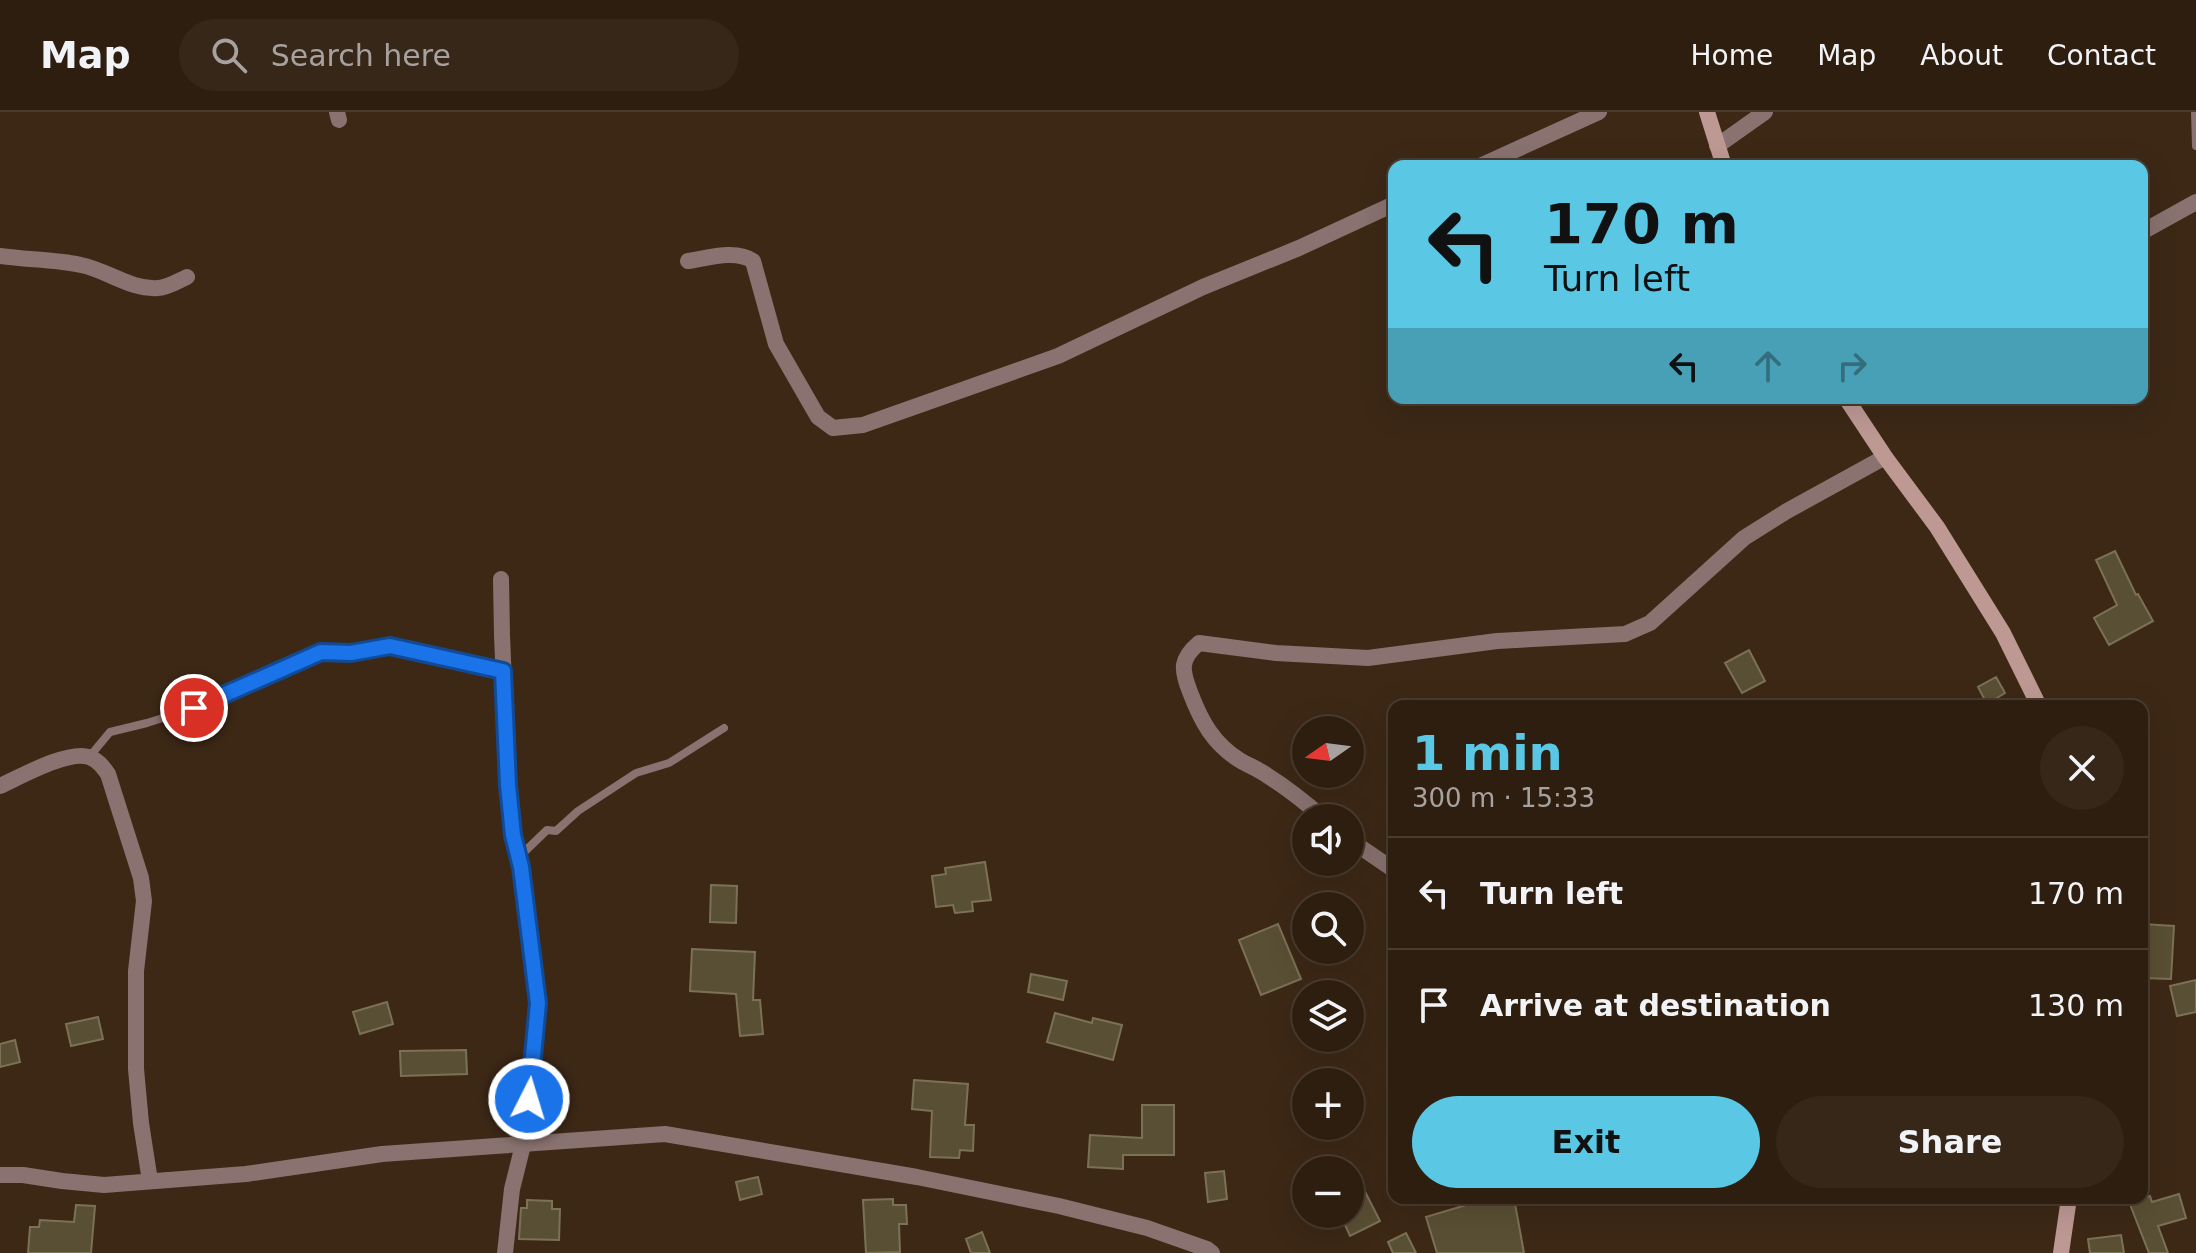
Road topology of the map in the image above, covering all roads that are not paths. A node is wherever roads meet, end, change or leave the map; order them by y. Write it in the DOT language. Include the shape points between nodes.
graph roads {
  1 [pos="1599,112"];
  2 [pos="1707,112"];
  3 [pos="1765,112"];
  4 [pos="2195,112"];
  5 [pos="1717,146"];
  6 [pos="2196,146"];
  7 [pos="1493,160"];
  8 [pos="1722,160"];
  9 [pos="2196,202"];
  10 [pos="1388,207"];
  11 [pos="2148,229"];
  12 [pos="0,256"];
  13 [pos="688,261"];
  14 [pos="187,277"];
  15 [pos="1850,404"];
  16 [pos="1885,457"];
  17 [pos="501,579"];
  18 [pos="503,671"];
  19 [pos="2036,700"];
  20 [pos="724,728"];
  21 [pos="89,757"];
  22 [pos="0,786"];
  23 [pos="1305,804"];
  24 [pos="1364,850"];
  25 [pos="518,857"];
  26 [pos="1388,866"];
  27 [pos="523,1145"];
  28 [pos="0,1175"];
  29 [pos="150,1181"];
  30 [pos="2068,1204"];
  31 [pos="505,1253"];
  32 [pos="1212,1253"];
  33 [pos="2061,1253"];
  1 -- 7 [label="street"];
  2 -- 5 [label="street"];
  3 -- 5 [label="street"];
  4 -- 6 [label="lane"];
  5 -- 8 [label="street"];
  9 -- 11 [label="street"];
  10 -- 13 [label="street" via="1058,356 863,425 833,428 818,417 776,344 753,261 730,255"];
  12 -- 14 [label="street" via="82,265 146,288 160,289"];
  15 -- 16 [label="street"];
  16 -- 19 [label="street" via="1937,527 2003,633"];
  16 -- 23 [label="street" via="1744,538 1650,623 1625,634 1497,641 1368,658 1199,643 1182,665 1201,721 1239,760"];
  17 -- 18 [label="street"];
  18 -- 21 [label="lane" via="390,646 321,652 194,708 110,732"];
  18 -- 25 [label="street" via="509,798"];
  20 -- 25 [label="lane" via="669,763 636,773 556,831 547,830"];
  21 -- 22 [label="street" via="72,756"];
  21 -- 29 [label="street" via="108,774 141,878 136,1069"];
  24 -- 26 [label="street"];
  25 -- 27 [label="street" via="538,1003"];
  27 -- 29 [label="street" via="382,1154 246,1174"];
  27 -- 31 [label="street"];
  27 -- 32 [label="street" via="665,1134 1059,1206 1147,1228"];
  28 -- 29 [label="street" via="104,1185"];
  30 -- 33 [label="street"];
}
